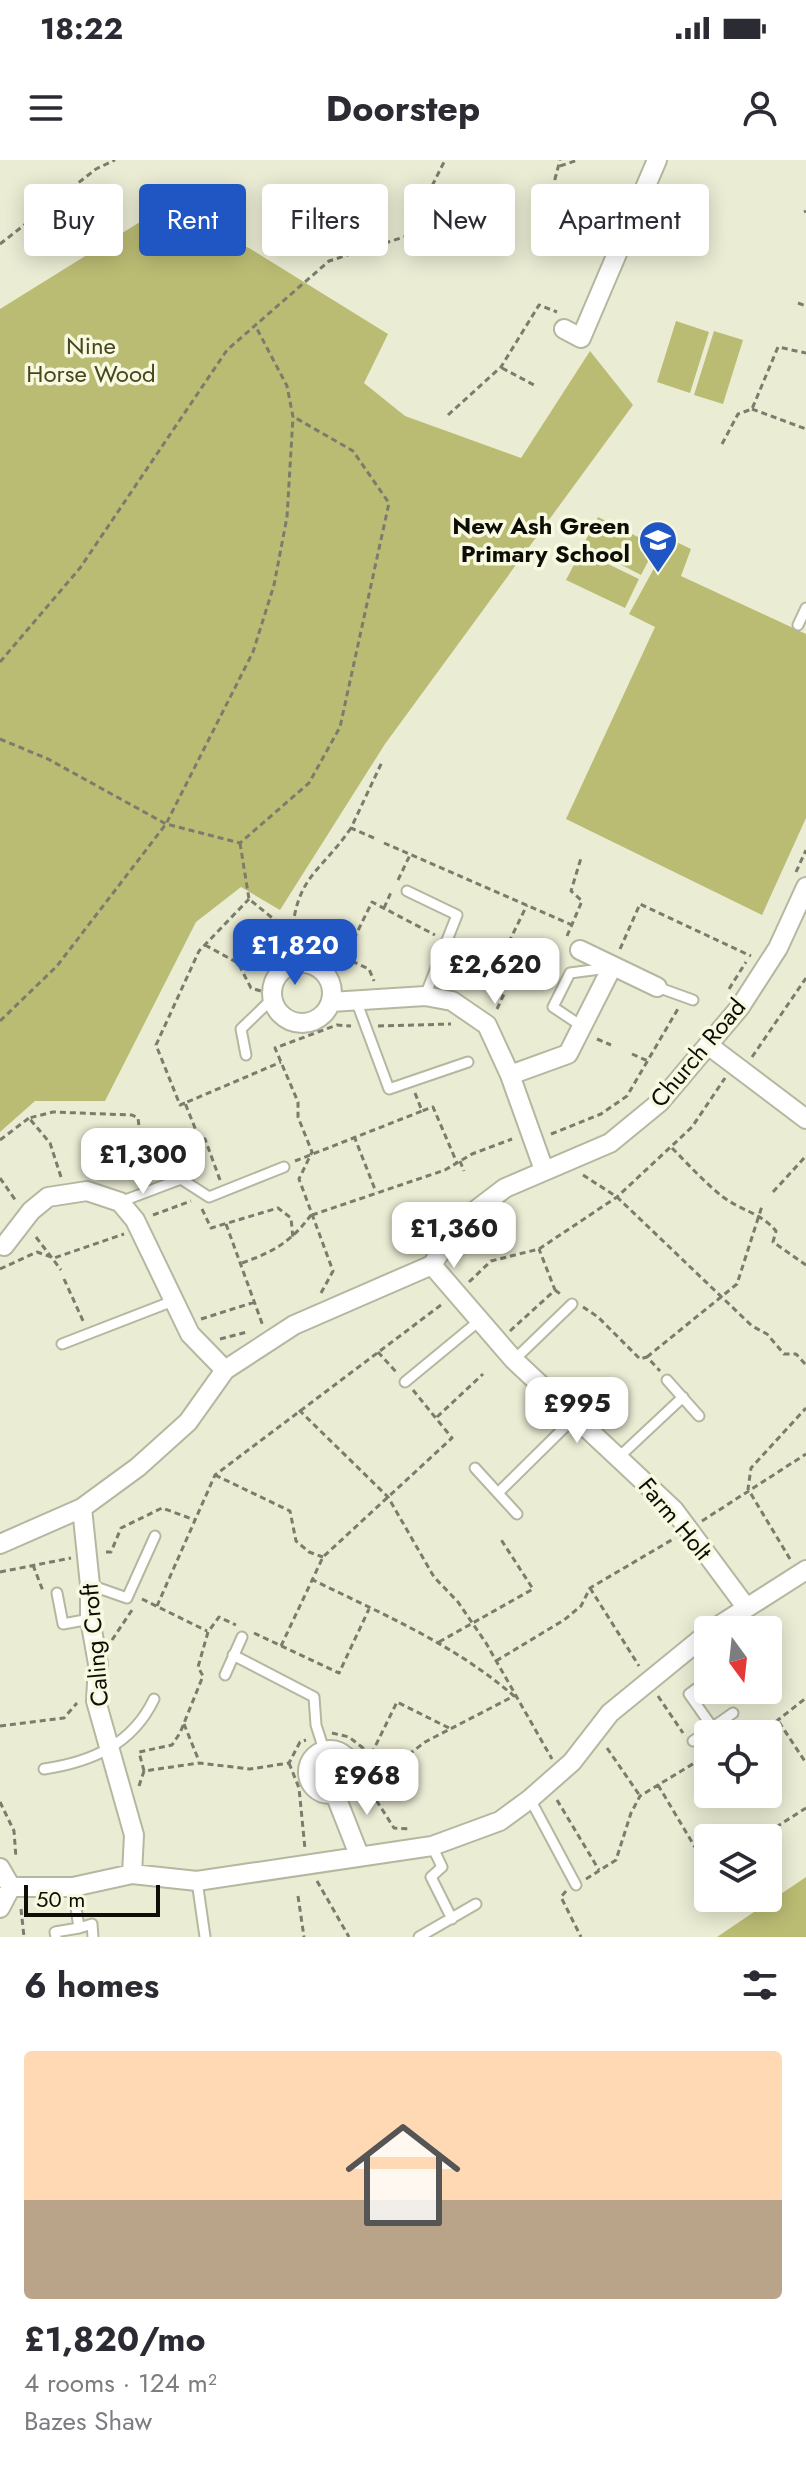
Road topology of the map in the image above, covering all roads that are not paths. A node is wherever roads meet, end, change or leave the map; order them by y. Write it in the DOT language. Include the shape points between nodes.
graph roads {
  1 [pos="654,161"];
  2 [pos="564,329"];
  3 [pos="806,608"];
  4 [pos="798,625"];
  5 [pos="806,887"];
  6 [pos="407,891"];
  7 [pos="580,950"];
  8 [pos="440,952"];
  9 [pos="612,967"];
  10 [pos="499,981"];
  11 [pos="657,987"];
  12 [pos="425,996"];
  13 [pos="272,997"];
  14 [pos="688,999"];
  15 [pos="331,1002"];
  16 [pos="357,1003"];
  17 [pos="580,1025"];
  18 [pos="708,1045"];
  19 [pos="246,1055"];
  20 [pos="468,1062"];
  21 [pos="510,1075"];
  22 [pos="806,1119"];
  23 [pos="284,1167"];
  24 [pos="551,1167"];
  25 [pos="120,1202"];
  26 [pos="4,1246"];
  27 [pos="432,1265"];
  28 [pos="173,1301"];
  29 [pos="572,1304"];
  30 [pos="479,1321"];
  31 [pos="62,1344"];
  32 [pos="514,1360"];
  33 [pos="225,1370"];
  34 [pos="667,1380"];
  35 [pos="405,1382"];
  36 [pos="683,1397"];
  37 [pos="576,1416"];
  38 [pos="699,1416"];
  39 [pos="620,1456"];
  40 [pos="475,1468"];
  41 [pos="498,1493"];
  42 [pos="82,1508"];
  43 [pos="517,1514"];
  44 [pos="155,1536"];
  45 [pos="0,1544"];
  46 [pos="803,1572"];
  47 [pos="90,1585"];
  48 [pos="57,1593"];
  49 [pos="746,1607"];
  50 [pos="735,1616"];
  51 [pos="90,1619"];
  52 [pos="242,1637"];
  53 [pos="694,1648"];
  54 [pos="233,1655"];
  55 [pos="225,1675"];
  56 [pos="154,1699"];
  57 [pos="733,1713"];
  58 [pos="724,1720"];
  59 [pos="321,1742"];
  60 [pos="109,1745"];
  61 [pos="44,1769"];
  62 [pos="335,1794"];
  63 [pos="530,1799"];
  64 [pos="432,1846"];
  65 [pos="359,1855"];
  66 [pos="0,1868"];
  67 [pos="132,1874"];
  68 [pos="197,1881"];
  69 [pos="576,1885"];
  70 [pos="11,1887"];
  71 [pos="73,1887"];
  72 [pos="476,1904"];
  73 [pos="0,1908"];
  74 [pos="452,1919"];
  75 [pos="79,1928"];
  76 [pos="56,1937"];
  77 [pos="93,1937"];
  78 [pos="205,1937"];
  79 [pos="419,1937"];
  1 -- 2 [label="street" via="581,338"];
  3 -- 4 [label="lane"];
  5 -- 18 [label="street, Church Road" via="778,948"];
  6 -- 8 [label="lane" via="457,915"];
  7 -- 9 [label="street"];
  8 -- 10 [label="lane"];
  8 -- 12 [label="lane"];
  9 -- 11 [label="street"];
  9 -- 17 [label="street"];
  9 -- 17 [label="lane" via="570,973 553,1007"];
  11 -- 14 [label="lane"];
  12 -- 16 [label="street"];
  12 -- 21 [label="street" via="452,1001 484,1024"];
  13 -- 15 [label="street" via="278,1011 295,1022 317,1019"];
  13 -- 15 [label="street" via="280,972 308,963 330,981"];
  13 -- 19 [label="lane" via="241,1029"];
  15 -- 16 [label="street"];
  16 -- 20 [label="lane" via="389,1089"];
  17 -- 21 [label="street" via="568,1054"];
  18 -- 22 [label="street"];
  18 -- 24 [label="street, Church Road" via="660,1102 610,1143"];
  21 -- 24 [label="street" via="532,1136"];
  23 -- 25 [label="lane" via="209,1197 181,1179"];
  24 -- 27 [label="street, Church Road" via="505,1188 459,1223"];
  25 -- 26 [label="street" via="87,1191 48,1197"];
  25 -- 28 [label="street" via="142,1223"];
  27 -- 30 [label="street, Farm Holt"];
  27 -- 33 [label="street" via="294,1325"];
  28 -- 31 [label="lane"];
  28 -- 33 [label="street" via="190,1334"];
  29 -- 32 [label="lane"];
  30 -- 32 [label="street, Farm Holt"];
  30 -- 35 [label="lane"];
  32 -- 37 [label="street, Farm Holt"];
  33 -- 42 [label="street" via="188,1422"];
  34 -- 36 [label="lane"];
  36 -- 38 [label="lane"];
  36 -- 39 [label="lane"];
  37 -- 39 [label="street, Farm Holt"];
  37 -- 41 [label="lane"];
  39 -- 49 [label="street, Farm Holt" via="674,1510"];
  40 -- 41 [label="lane"];
  41 -- 43 [label="lane"];
  42 -- 45 [label="street"];
  42 -- 47 [label="street, Caling Croft"];
  44 -- 47 [label="lane" via="127,1598"];
  46 -- 49 [label="street"];
  47 -- 51 [label="street, Caling Croft"];
  48 -- 51 [label="lane" via="63,1624"];
  49 -- 50 [label="street"];
  51 -- 60 [label="street, Caling Croft" via="98,1664 96,1701"];
  52 -- 54 [label="lane"];
  53 -- 63 [label="street" via="610,1713 560,1773"];
  54 -- 55 [label="lane"];
  54 -- 59 [label="lane" via="314,1697"];
  56 -- 60 [label="lane" via="143,1723"];
  57 -- 58 [label="lane"];
  59 -- 62 [label="street" via="308,1778 320,1792"];
  59 -- 62 [label="street" via="339,1751 352,1767 350,1781"];
  60 -- 61 [label="lane" via="81,1763"];
  60 -- 67 [label="street, Caling Croft" via="134,1835"];
  62 -- 65 [label="street"];
  63 -- 64 [label="street" via="500,1821"];
  63 -- 69 [label="lane"];
  64 -- 65 [label="street"];
  64 -- 74 [label="lane" via="442,1867 431,1877"];
  65 -- 68 [label="street"];
  66 -- 70 [label="street"];
  67 -- 68 [label="street"];
  67 -- 71 [label="street"];
  68 -- 78 [label="lane"];
  70 -- 71 [label="street"];
  70 -- 73 [label="street"];
  71 -- 75 [label="lane"];
  72 -- 74 [label="lane"];
  74 -- 79 [label="lane"];
  75 -- 76 [label="lane" via="55,1932"];
  75 -- 77 [label="lane" via="92,1924"];
}
